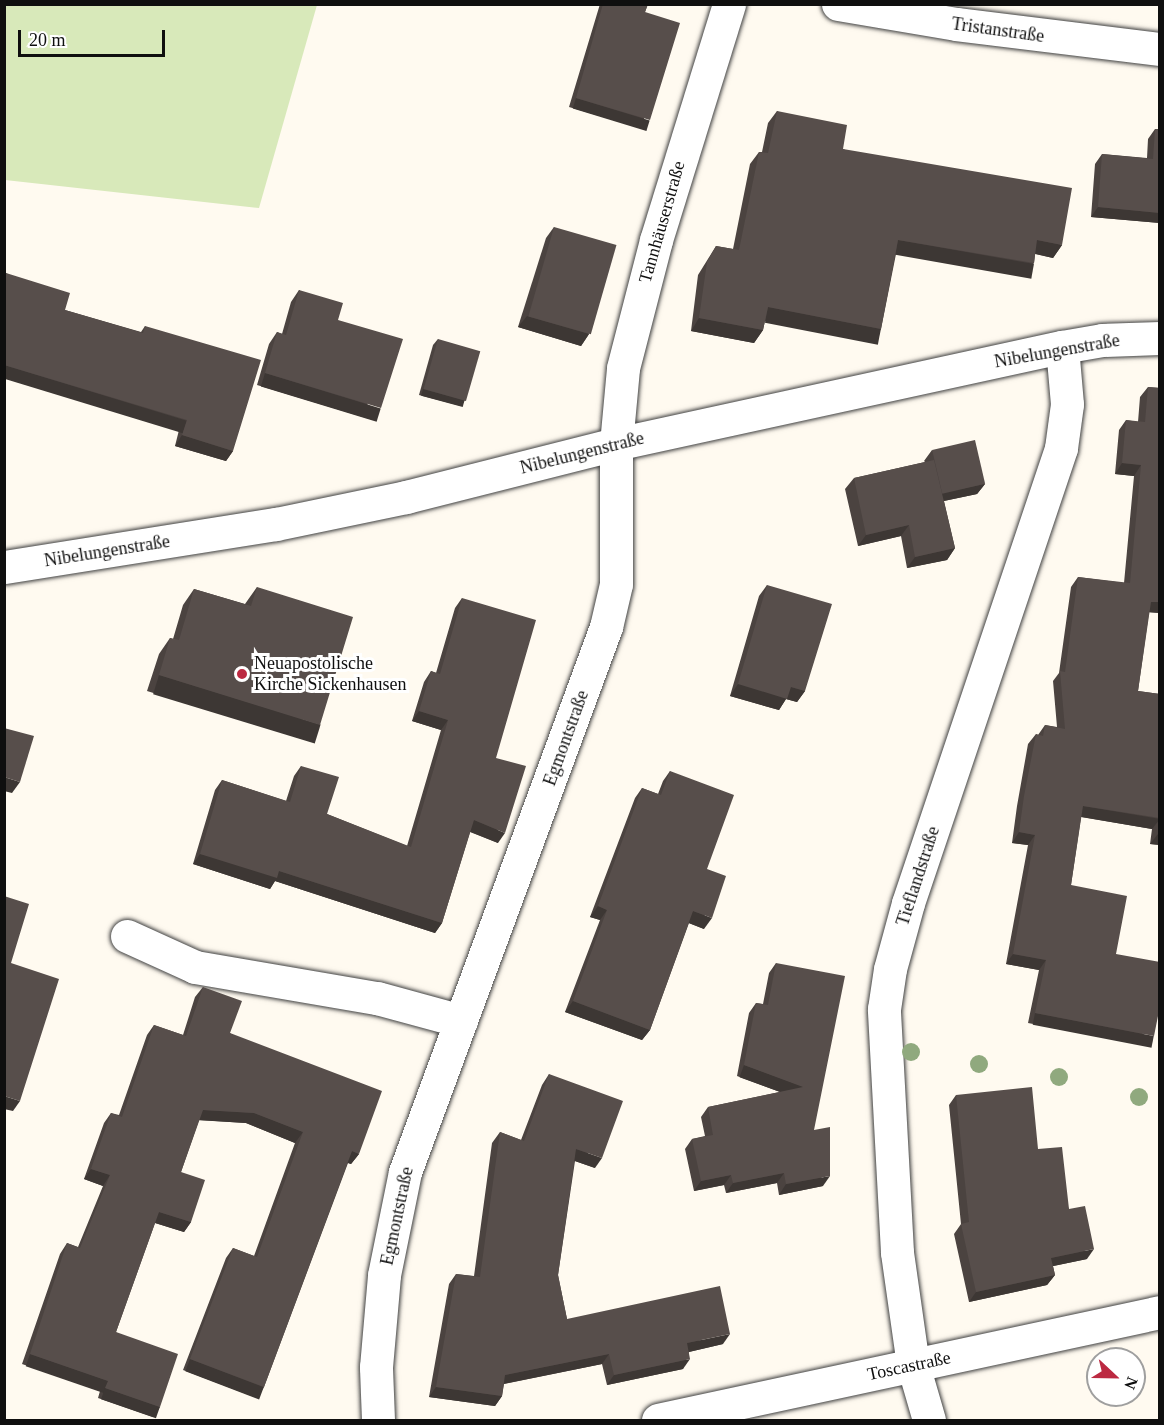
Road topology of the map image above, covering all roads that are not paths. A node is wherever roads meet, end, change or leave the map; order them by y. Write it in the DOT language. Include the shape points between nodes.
graph roads {
  1 [pos="729,4"];
  2 [pos="838,4"];
  3 [pos="1160,49"];
  4 [pos="1160,338"];
  5 [pos="1062,347"];
  6 [pos="616,444"];
  7 [pos="4,567"];
  8 [pos="127,936"];
  9 [pos="461,1021"];
  10 [pos="1160,1312"];
  11 [pos="914,1365"];
  12 [pos="378,1420"];
  13 [pos="658,1420"];
  14 [pos="929,1420"];
  1 -- 6 [label="street, Tannhäuserstraße" via="634,321 617,410"];
  2 -- 3 [label="street, Tristanstraße" via="968,26"];
  4 -- 5 [label="street, Nibelungenstraße" via="1102,340"];
  5 -- 6 [label="street, Nibelungenstraße"];
  5 -- 11 [label="street, Tieflandstraße" via="1067,404 1061,448 908,903 887,989 885,1058 896,1242"];
  6 -- 7 [label="street, Nibelungenstraße" via="406,497 287,522"];
  6 -- 9 [label="street, Egmontstraße" via="616,584 606,627"];
  8 -- 9 [label="street" via="195,967 377,998"];
  9 -- 12 [label="street, Egmontstraße" via="405,1172 393,1227 379,1328"];
  10 -- 11 [label="street, Toscastraße"];
  11 -- 13 [label="street, Toscastraße"];
  11 -- 14 [label="street, Tieflandstraße"];
}
